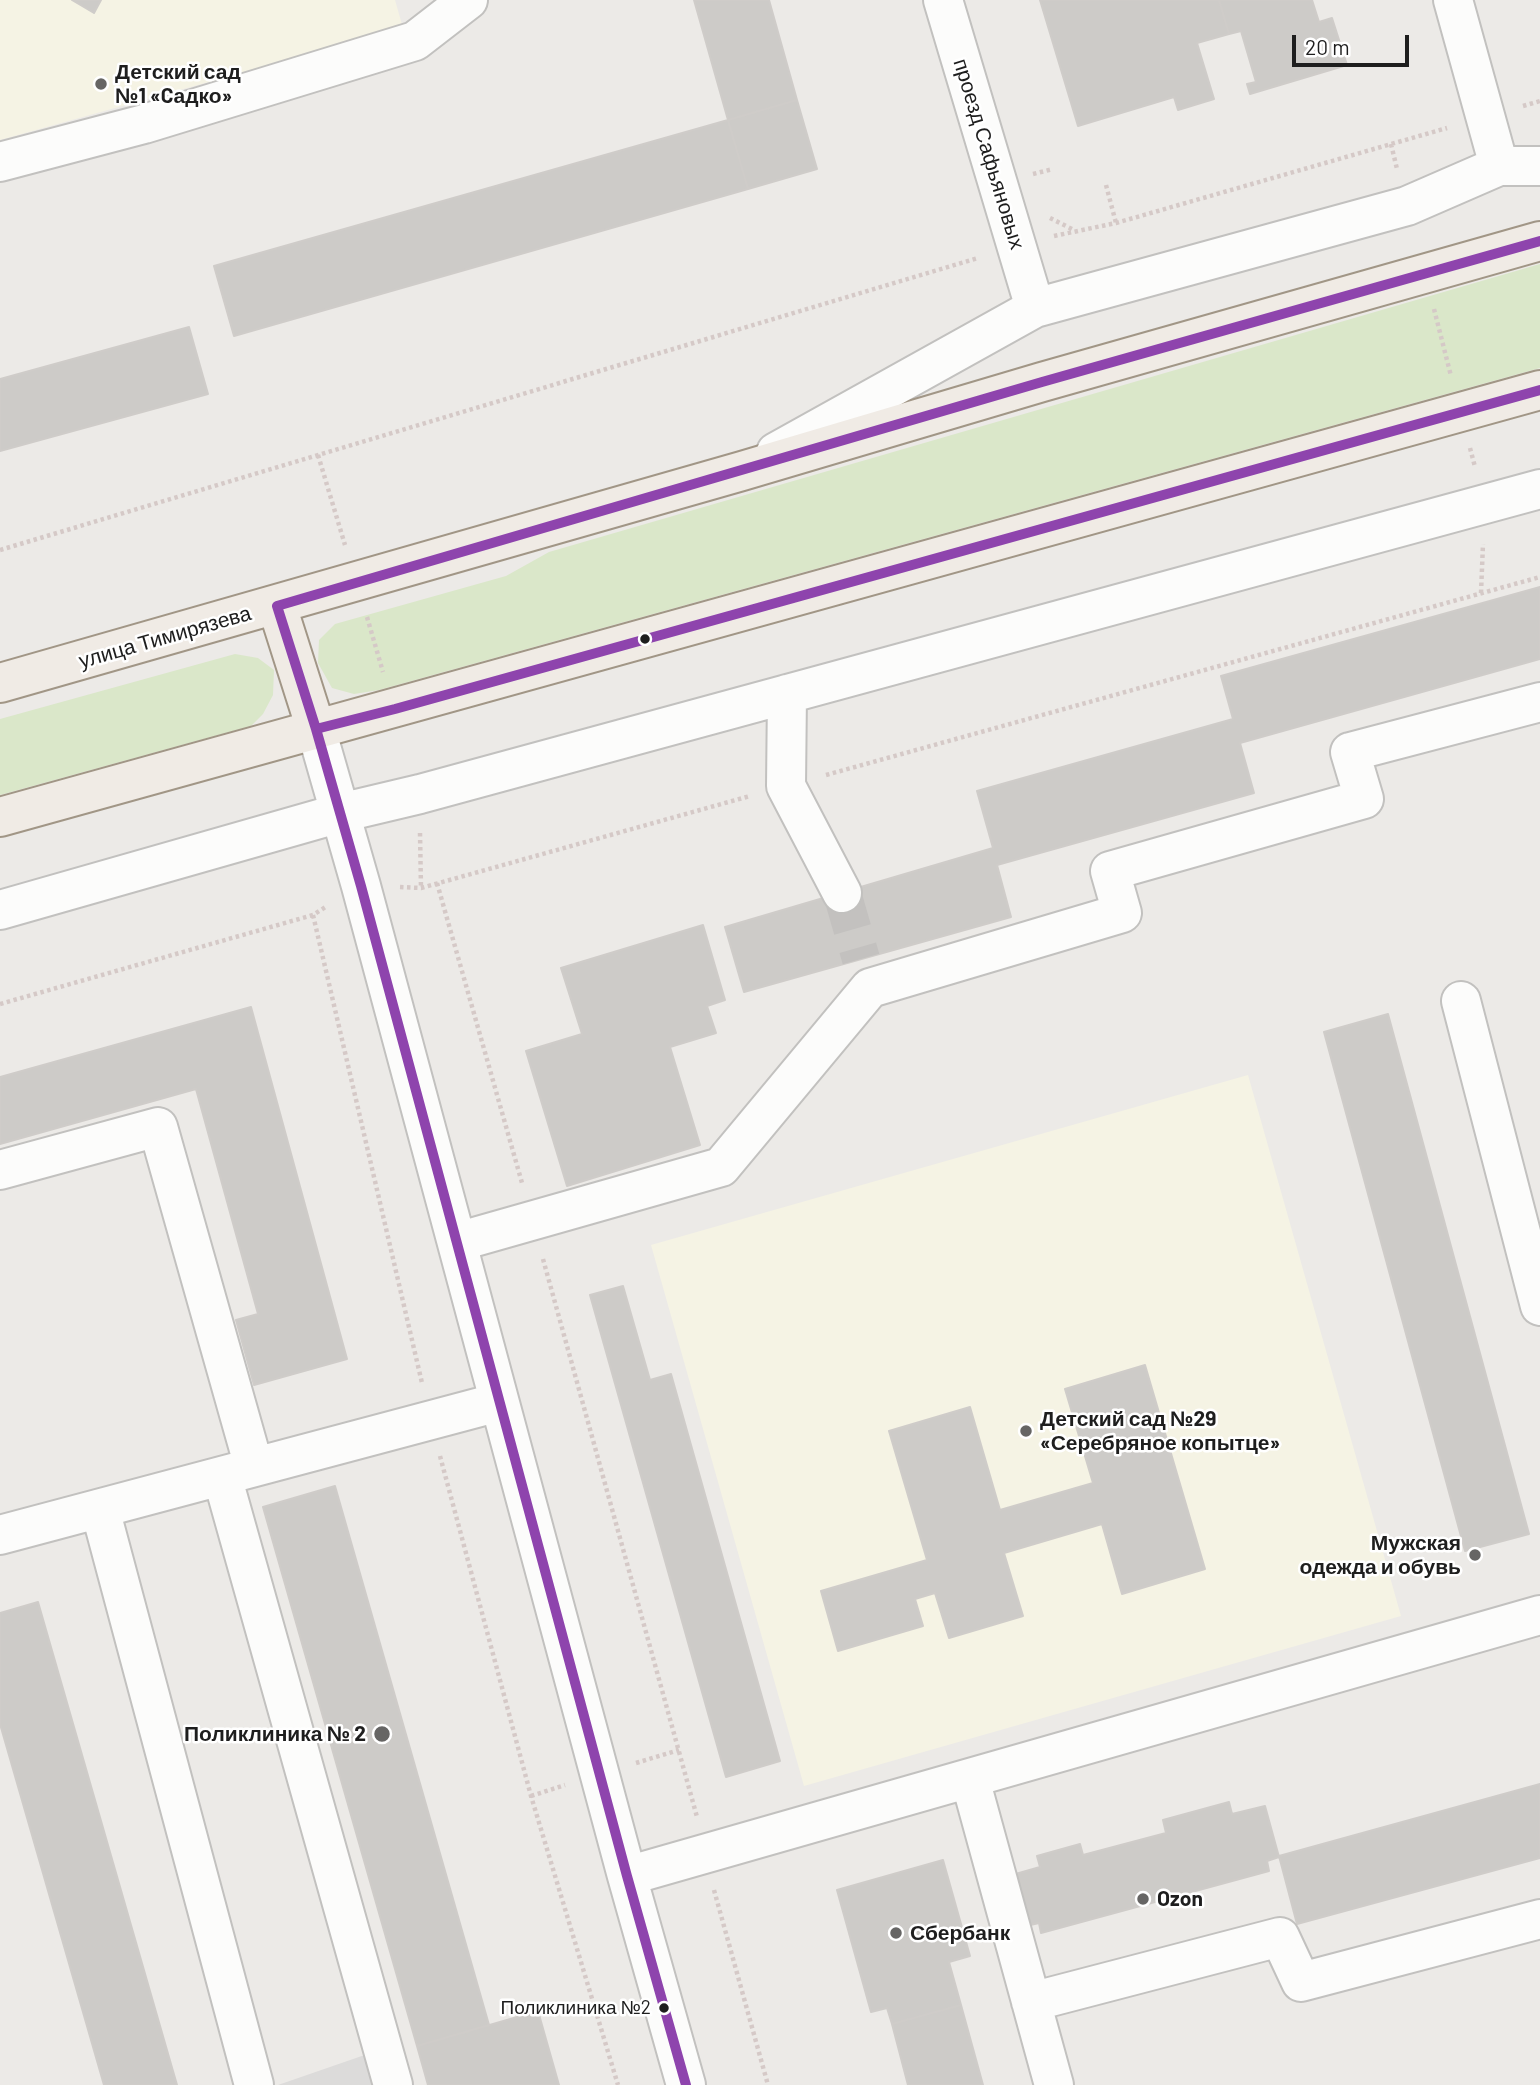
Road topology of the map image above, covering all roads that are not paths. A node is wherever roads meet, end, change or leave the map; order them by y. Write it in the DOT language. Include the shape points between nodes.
graph roads {
  1 [pos="468,0"];
  2 [pos="943,0"];
  3 [pos="1453,0"];
  4 [pos="0,162"];
  5 [pos="1499,166"];
  6 [pos="1540,166"];
  7 [pos="1540,241"];
  8 [pos="1035,308"];
  9 [pos="1540,390"];
  10 [pos="742,471"];
  11 [pos="1540,489"];
  12 [pos="277,606"];
  13 [pos="0,683"];
  14 [pos="787,694"];
  15 [pos="1540,702"];
  16 [pos="316,729"];
  17 [pos="340,813"];
  18 [pos="0,817"];
  19 [pos="842,893"];
  20 [pos="0,909"];
  21 [pos="1461,1001"];
  22 [pos="0,1170"];
  23 [pos="457,1242"];
  24 [pos="1540,1306"];
  25 [pos="499,1402"];
  26 [pos="238,1471"];
  27 [pos="100,1509"];
  28 [pos="0,1535"];
  29 [pos="1540,1615"];
  30 [pos="970,1779"];
  31 [pos="627,1877"];
  32 [pos="1540,1919"];
  33 [pos="1031,2002"];
  34 [pos="254,2085"];
  35 [pos="393,2085"];
  36 [pos="686,2085"];
  37 [pos="1054,2085"];
  1 -- 4 [label="street" via="415,41 144,124"];
  2 -- 8 [label="street, проезд Сафьяновых"];
  3 -- 5 [label="street"];
  5 -- 6 [label="street"];
  5 -- 8 [label="street" via="1407,206"];
  7 -- 10 [label="main road, улица Тимирязева"];
  8 -- 10 [label="street"];
  9 -- 16 [label="main road"];
  10 -- 12 [label="main road, улица Тимирязева"];
  11 -- 14 [label="street"];
  12 -- 13 [label="main road, улица Тимирязева"];
  12 -- 16 [label="main road"];
  14 -- 17 [label="street"];
  14 -- 19 [label="street" via="786,786"];
  15 -- 23 [label="street" via="1350,752 1364,799 1111,871 1122,913 866,973 721,1167"];
  16 -- 17 [label="street"];
  16 -- 18 [label="main road"];
  17 -- 20 [label="street"];
  17 -- 23 [label="street"];
  21 -- 24 [label="street"];
  22 -- 26 [label="street" via="158,1127"];
  23 -- 25 [label="street"];
  25 -- 26 [label="street"];
  25 -- 31 [label="street"];
  26 -- 27 [label="street"];
  26 -- 35 [label="street"];
  27 -- 28 [label="street"];
  27 -- 34 [label="street"];
  29 -- 30 [label="street"];
  30 -- 31 [label="street"];
  30 -- 33 [label="street"];
  31 -- 36 [label="street"];
  32 -- 33 [label="street" via="1301,1982 1280,1937"];
  33 -- 37 [label="street"];
}
